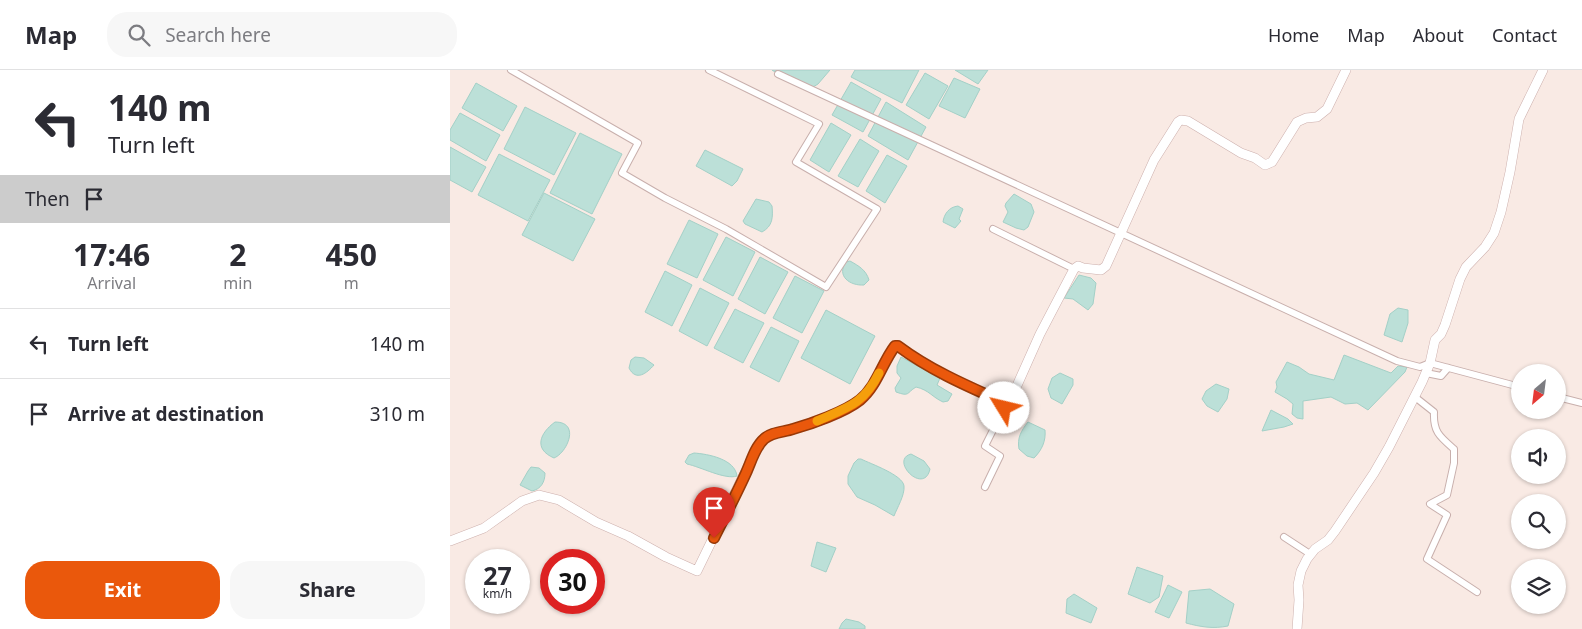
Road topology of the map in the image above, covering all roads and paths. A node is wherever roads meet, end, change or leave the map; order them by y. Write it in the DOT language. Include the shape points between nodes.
graph roads {
  1 [pos="511,70"];
  2 [pos="709,70"];
  3 [pos="1346,70"];
  4 [pos="1543,70"];
  5 [pos="778,74"];
  6 [pos="993,229"];
  7 [pos="1074,268"];
  8 [pos="1430,363"];
  9 [pos="1448,368"];
  10 [pos="1426,373"];
  11 [pos="1511,385"];
  12 [pos="1415,397"];
  13 [pos="1566,399"];
  14 [pos="1003,402"];
  15 [pos="1582,403"];
  16 [pos="985,487"];
  17 [pos="1284,536"];
  18 [pos="450,541"];
  19 [pos="1310,554"];
  20 [pos="1477,592"];
  21 [pos="1296,629"];
  1 -- 2 [label="street" via="638,143 622,173 826,287 877,209 796,162 819,124"];
  3 -- 7 [label="street" via="1327,109 1318,117 1296,122 1272,162 1266,164 1188,121 1180,120 1154,160 1105,268"];
  4 -- 8 [label="street" via="1519,119 1510,172 1494,233 1460,279 1441,334 1435,340"];
  5 -- 8 [label="street" via="1397,361 1420,367"];
  6 -- 7 [label="street"];
  7 -- 14 [label="street" via="1015,390"];
  8 -- 9 [label="street"];
  8 -- 10 [label="street"];
  9 -- 10 [label="street" via="1442,376"];
  9 -- 11 [label="street"];
  10 -- 12 [label="street"];
  12 -- 19 [label="street" via="1374,473 1328,540"];
  12 -- 20 [label="street" via="1434,412 1436,432 1454,449 1447,496 1430,504 1447,515 1427,559"];
  13 -- 15 [label="street"];
  14 -- 16 [label="street" via="1004,408 985,446 1000,456"];
  14 -- 18 [label="street" via="968,387 895,346 870,389 859,401 803,426 765,438 697,571 596,522 559,500 539,495 522,501 484,528"];
  17 -- 19 [label="street"];
  19 -- 21 [label="street" via="1301,571"];
}
